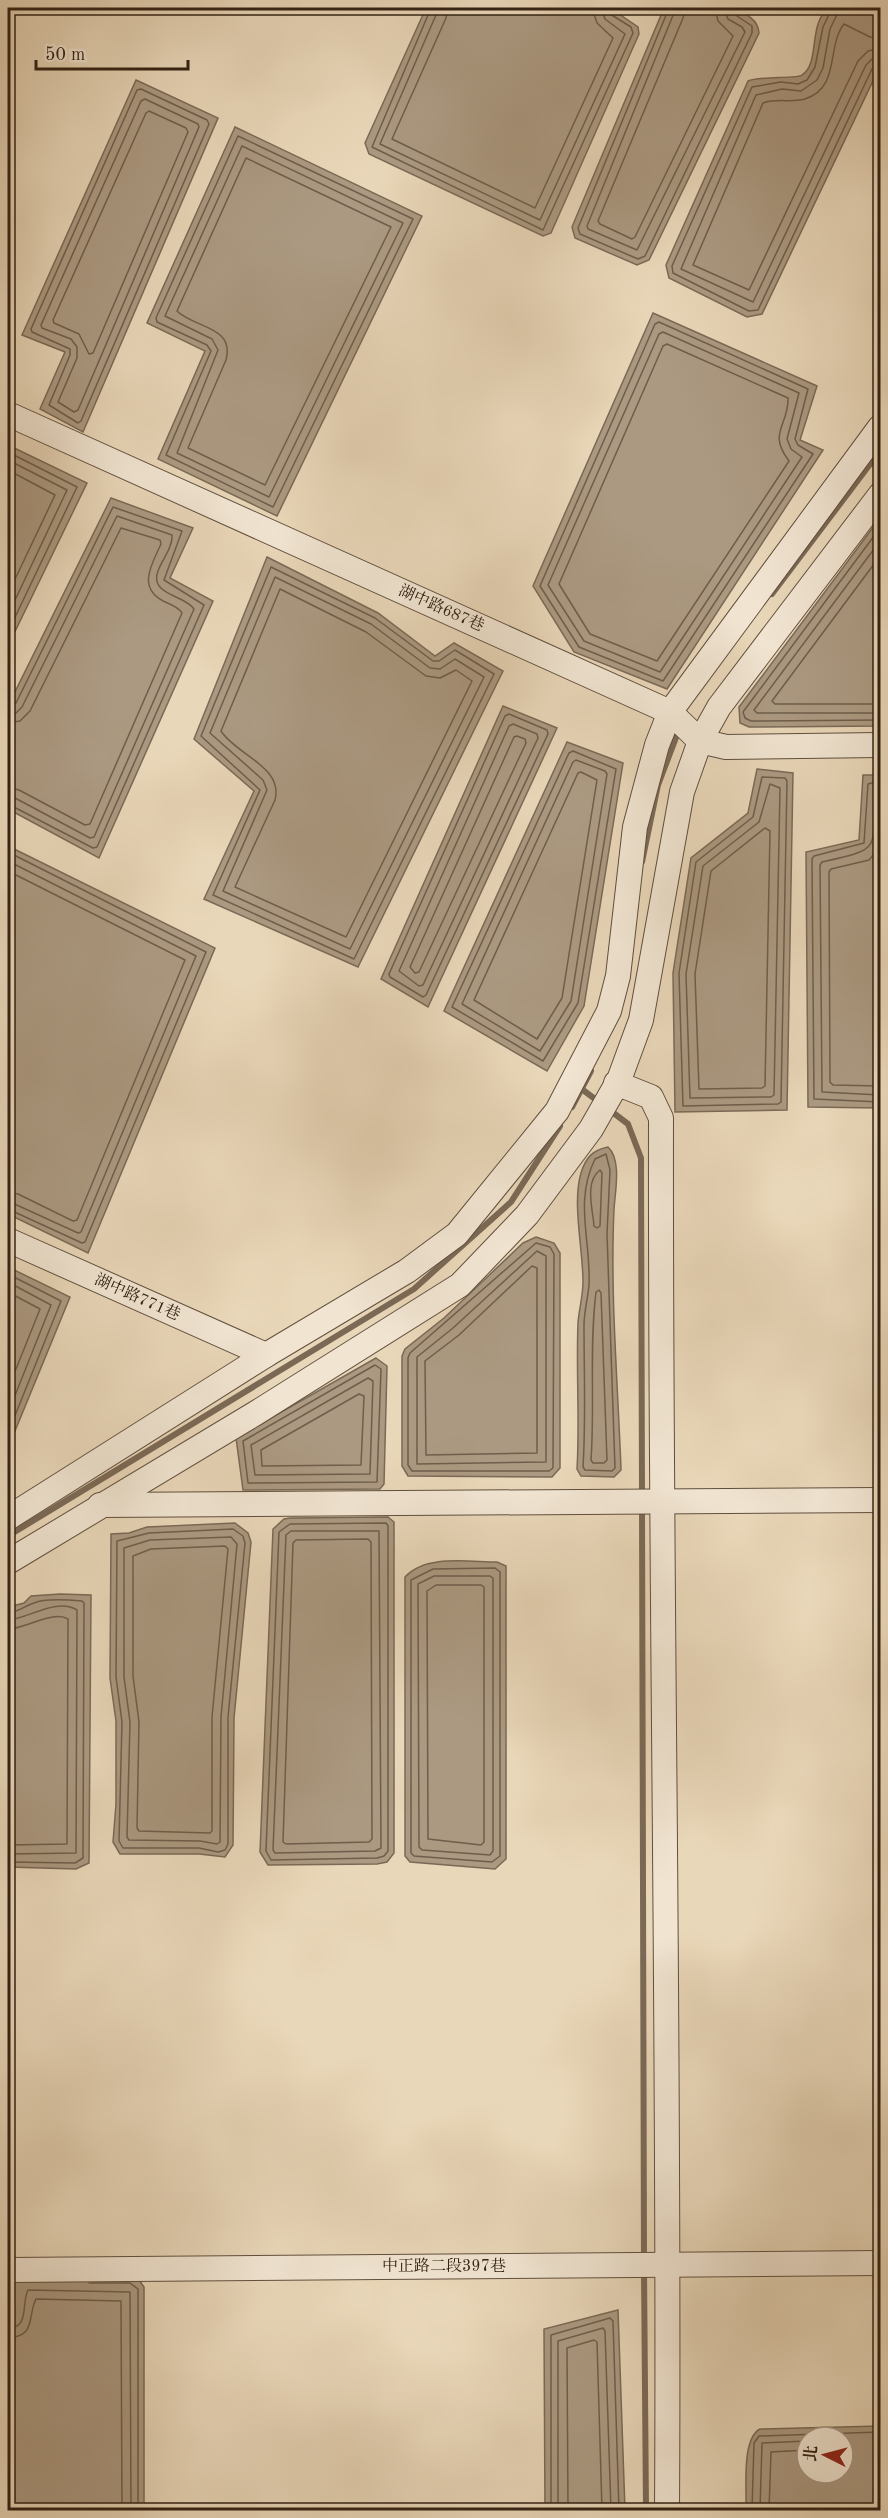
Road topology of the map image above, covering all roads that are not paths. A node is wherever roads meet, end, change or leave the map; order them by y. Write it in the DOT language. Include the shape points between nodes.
graph roads {
  1 [pos="8,414"];
  2 [pos="880,427"];
  3 [pos="880,495"];
  4 [pos="670,712"];
  5 [pos="700,741"];
  6 [pos="880,745"];
  7 [pos="616,1083"];
  8 [pos="8,1240"];
  9 [pos="266,1355"];
  10 [pos="880,1500"];
  11 [pos="660,1502"];
  12 [pos="99,1505"];
  13 [pos="8,1518"];
  14 [pos="8,1562"];
  15 [pos="880,2263"];
  16 [pos="669,2265"];
  17 [pos="8,2270"];
  18 [pos="667,2511"];
  1 -- 4 [label="street, 湖中路687巷"];
  2 -- 4 [label="street"];
  3 -- 5 [label="street" via="719,707"];
  4 -- 5 [label="street, 湖中路687巷"];
  4 -- 9 [label="street" via="635,827 618,976 609,1011 558,1111 457,1234 407,1271"];
  5 -- 6 [label="street" via="726,747"];
  5 -- 7 [label="street" via="682,792 641,1020"];
  7 -- 11 [label="street" via="651,1097 661,1118"];
  7 -- 12 [label="street" via="591,1129 527,1215 460,1285 256,1413"];
  8 -- 9 [label="street, 湖中路771巷"];
  9 -- 13 [label="street"];
  10 -- 11 [label="street"];
  11 -- 12 [label="street"];
  11 -- 16 [label="street"];
  12 -- 14 [label="street"];
  15 -- 16 [label="street, 中正路二段397巷"];
  16 -- 17 [label="street, 中正路二段397巷"];
  16 -- 18 [label="street"];
}
